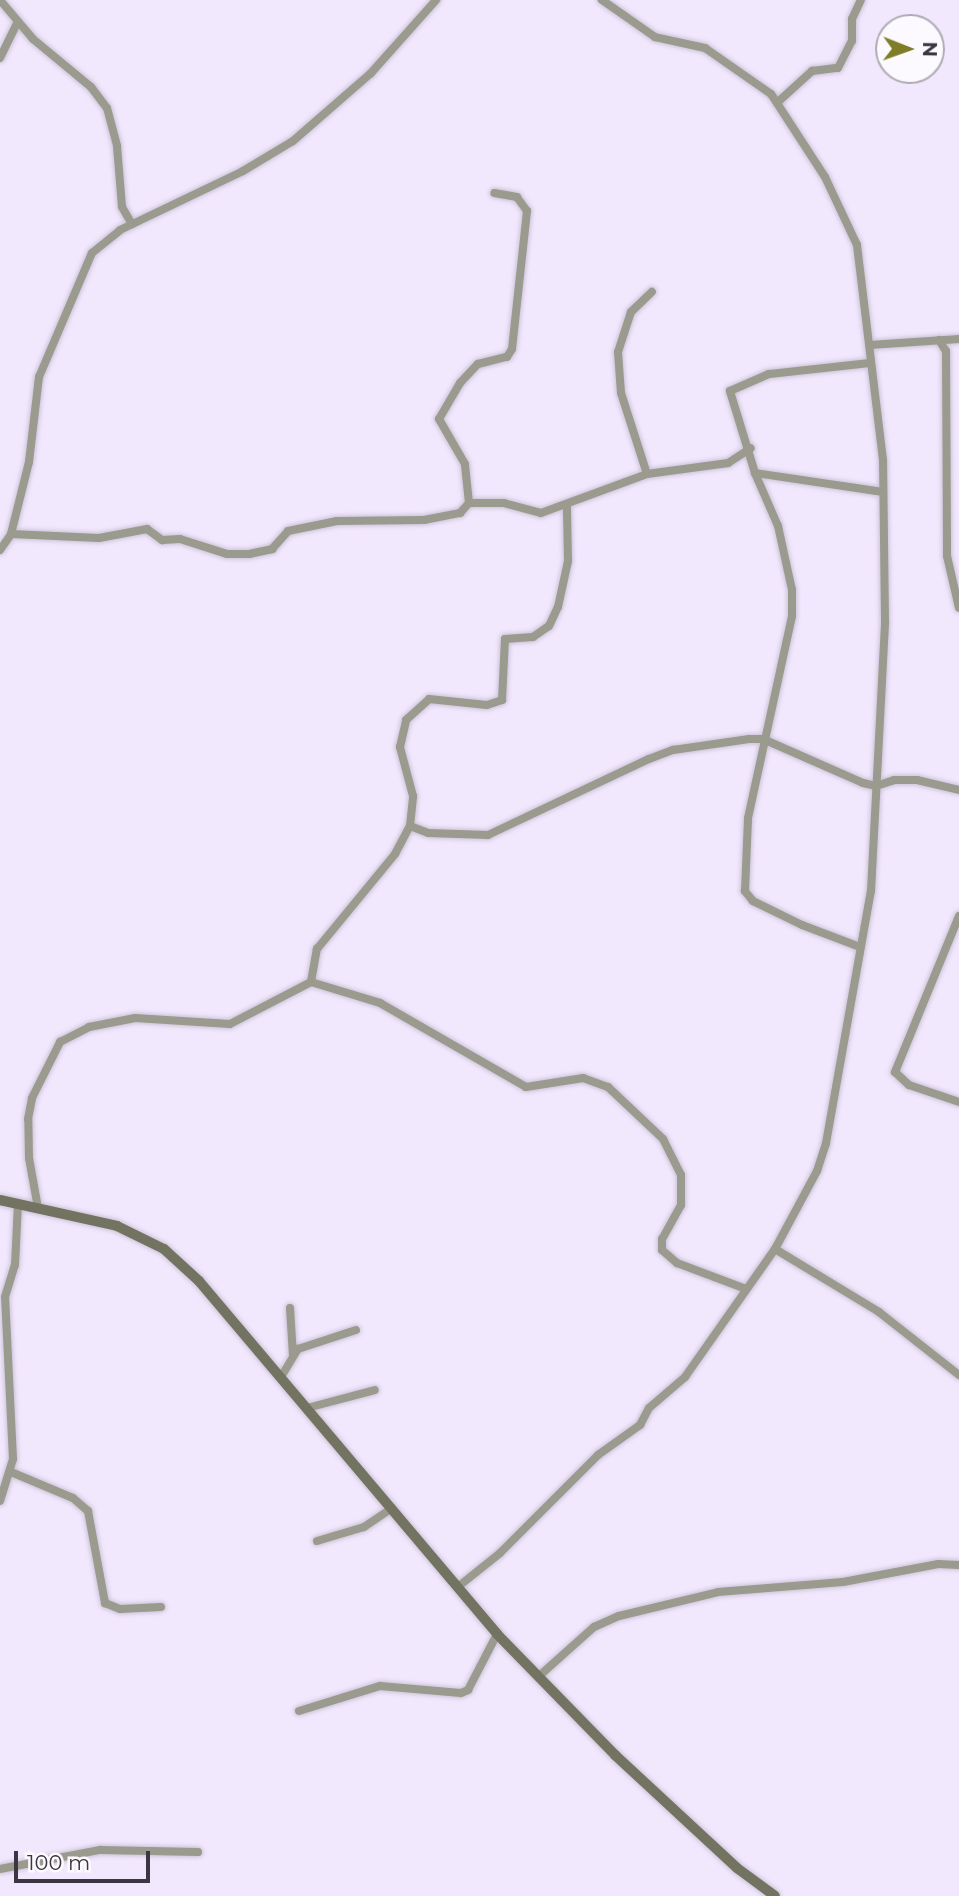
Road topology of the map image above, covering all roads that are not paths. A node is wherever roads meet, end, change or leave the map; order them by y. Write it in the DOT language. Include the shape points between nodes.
graph roads {
  1 [pos="1,0"];
  2 [pos="436,0"];
  3 [pos="602,0"];
  4 [pos="861,0"];
  5 [pos="17,23"];
  6 [pos="0,58"];
  7 [pos="779,101"];
  8 [pos="494,193"];
  9 [pos="132,224"];
  10 [pos="652,292"];
  11 [pos="959,339"];
  12 [pos="939,340"];
  13 [pos="870,345"];
  14 [pos="870,363"];
  15 [pos="751,448"];
  16 [pos="755,473"];
  17 [pos="647,474"];
  18 [pos="883,492"];
  19 [pos="469,503"];
  20 [pos="567,507"];
  21 [pos="11,534"];
  22 [pos="0,550"];
  23 [pos="959,608"];
  24 [pos="763,739"];
  25 [pos="876,786"];
  26 [pos="959,790"];
  27 [pos="410,826"];
  28 [pos="959,916"];
  29 [pos="860,947"];
  30 [pos="311,982"];
  31 [pos="959,1102"];
  32 [pos="0,1200"];
  33 [pos="18,1203"];
  34 [pos="38,1208"];
  35 [pos="775,1249"];
  36 [pos="743,1288"];
  37 [pos="290,1308"];
  38 [pos="356,1330"];
  39 [pos="293,1356"];
  40 [pos="959,1375"];
  41 [pos="281,1377"];
  42 [pos="375,1390"];
  43 [pos="307,1408"];
  44 [pos="10,1472"];
  45 [pos="0,1501"];
  46 [pos="392,1508"];
  47 [pos="317,1541"];
  48 [pos="959,1565"];
  49 [pos="459,1586"];
  50 [pos="161,1607"];
  51 [pos="497,1634"];
  52 [pos="538,1677"];
  53 [pos="299,1711"];
  54 [pos="198,1852"];
  55 [pos="0,1869"];
  56 [pos="762,1893"];
  57 [pos="775,1896"];
  1 -- 5 [label="street"];
  2 -- 9 [label="street" via="372,73 293,141"];
  3 -- 7 [label="street" via="655,37 705,48"];
  4 -- 7 [label="street" via="852,19 852,41 838,68 812,71"];
  5 -- 6 [label="street"];
  5 -- 9 [label="street" via="91,87 107,108 117,146 122,207"];
  7 -- 13 [label="street" via="825,177 857,245"];
  8 -- 19 [label="street" via="517,197 527,211 512,349 507,356 478,364 460,383 439,419 465,464"];
  9 -- 21 [label="street" via="92,253 52,342 39,377 29,462"];
  10 -- 17 [label="street" via="631,312 618,352 621,393"];
  11 -- 12 [label="street"];
  12 -- 13 [label="street"];
  12 -- 23 [label="street" via="946,351 947,555"];
  13 -- 14 [label="street"];
  14 -- 15 [label="street" via="769,374 730,391"];
  14 -- 18 [label="street" via="881,419"];
  15 -- 16 [label="street"];
  15 -- 17 [label="street" via="728,463"];
  16 -- 18 [label="street"];
  16 -- 24 [label="street" via="778,526 792,590 792,616"];
  17 -- 20 [label="street"];
  18 -- 25 [label="street" via="885,621"];
  19 -- 20 [label="street" via="504,503 541,513"];
  19 -- 21 [label="street" via="460,513 425,520 367,517 288,531 272,549 249,554 227,554 180,539 162,540 147,528 99,538"];
  20 -- 27 [label="street" via="568,561 558,607 549,626 533,637 505,639 502,700 487,705 429,699 406,720 400,747 413,796"];
  21 -- 22 [label="street"];
  24 -- 25 [label="street"];
  24 -- 27 [label="street" via="673,750 488,835 428,833"];
  24 -- 29 [label="street" via="745,850 746,897"];
  25 -- 26 [label="street" via="917,780"];
  25 -- 29 [label="street" via="871,891"];
  27 -- 30 [label="street" via="395,854 317,949"];
  28 -- 31 [label="street" via="895,1072 909,1085"];
  29 -- 35 [label="street" via="827,1143"];
  30 -- 34 [label="street" via="230,1024 135,1018 89,1027 60,1042 32,1098 28,1119"];
  30 -- 36 [label="street" via="380,1003 526,1087 583,1078 608,1087 663,1139 681,1175 681,1205 662,1239 662,1250 677,1263"];
  32 -- 33 [label="main road"];
  33 -- 34 [label="main road"];
  33 -- 44 [label="street" via="15,1265 5,1297 14,1442"];
  34 -- 41 [label="main road" via="117,1226 164,1249 199,1281"];
  35 -- 36 [label="street"];
  35 -- 40 [label="street" via="880,1312"];
  36 -- 49 [label="street" via="685,1377 649,1408 640,1425 598,1455 500,1553"];
  37 -- 39 [label="street"];
  38 -- 39 [label="street" via="306,1345"];
  39 -- 41 [label="street"];
  41 -- 43 [label="main road"];
  42 -- 43 [label="street"];
  43 -- 46 [label="main road"];
  44 -- 45 [label="street"];
  44 -- 50 [label="street" via="73,1498 88,1511 105,1603 120,1609"];
  46 -- 47 [label="street" via="364,1527"];
  46 -- 49 [label="main road"];
  48 -- 52 [label="street" via="939,1564 843,1583 718,1592 619,1616 594,1627"];
  49 -- 51 [label="main road"];
  51 -- 52 [label="main road"];
  51 -- 53 [label="street" via="468,1690 461,1693 380,1686"];
  52 -- 56 [label="main road"];
  54 -- 55 [label="street" via="100,1850"];
  56 -- 57 [label="main road"];
}
